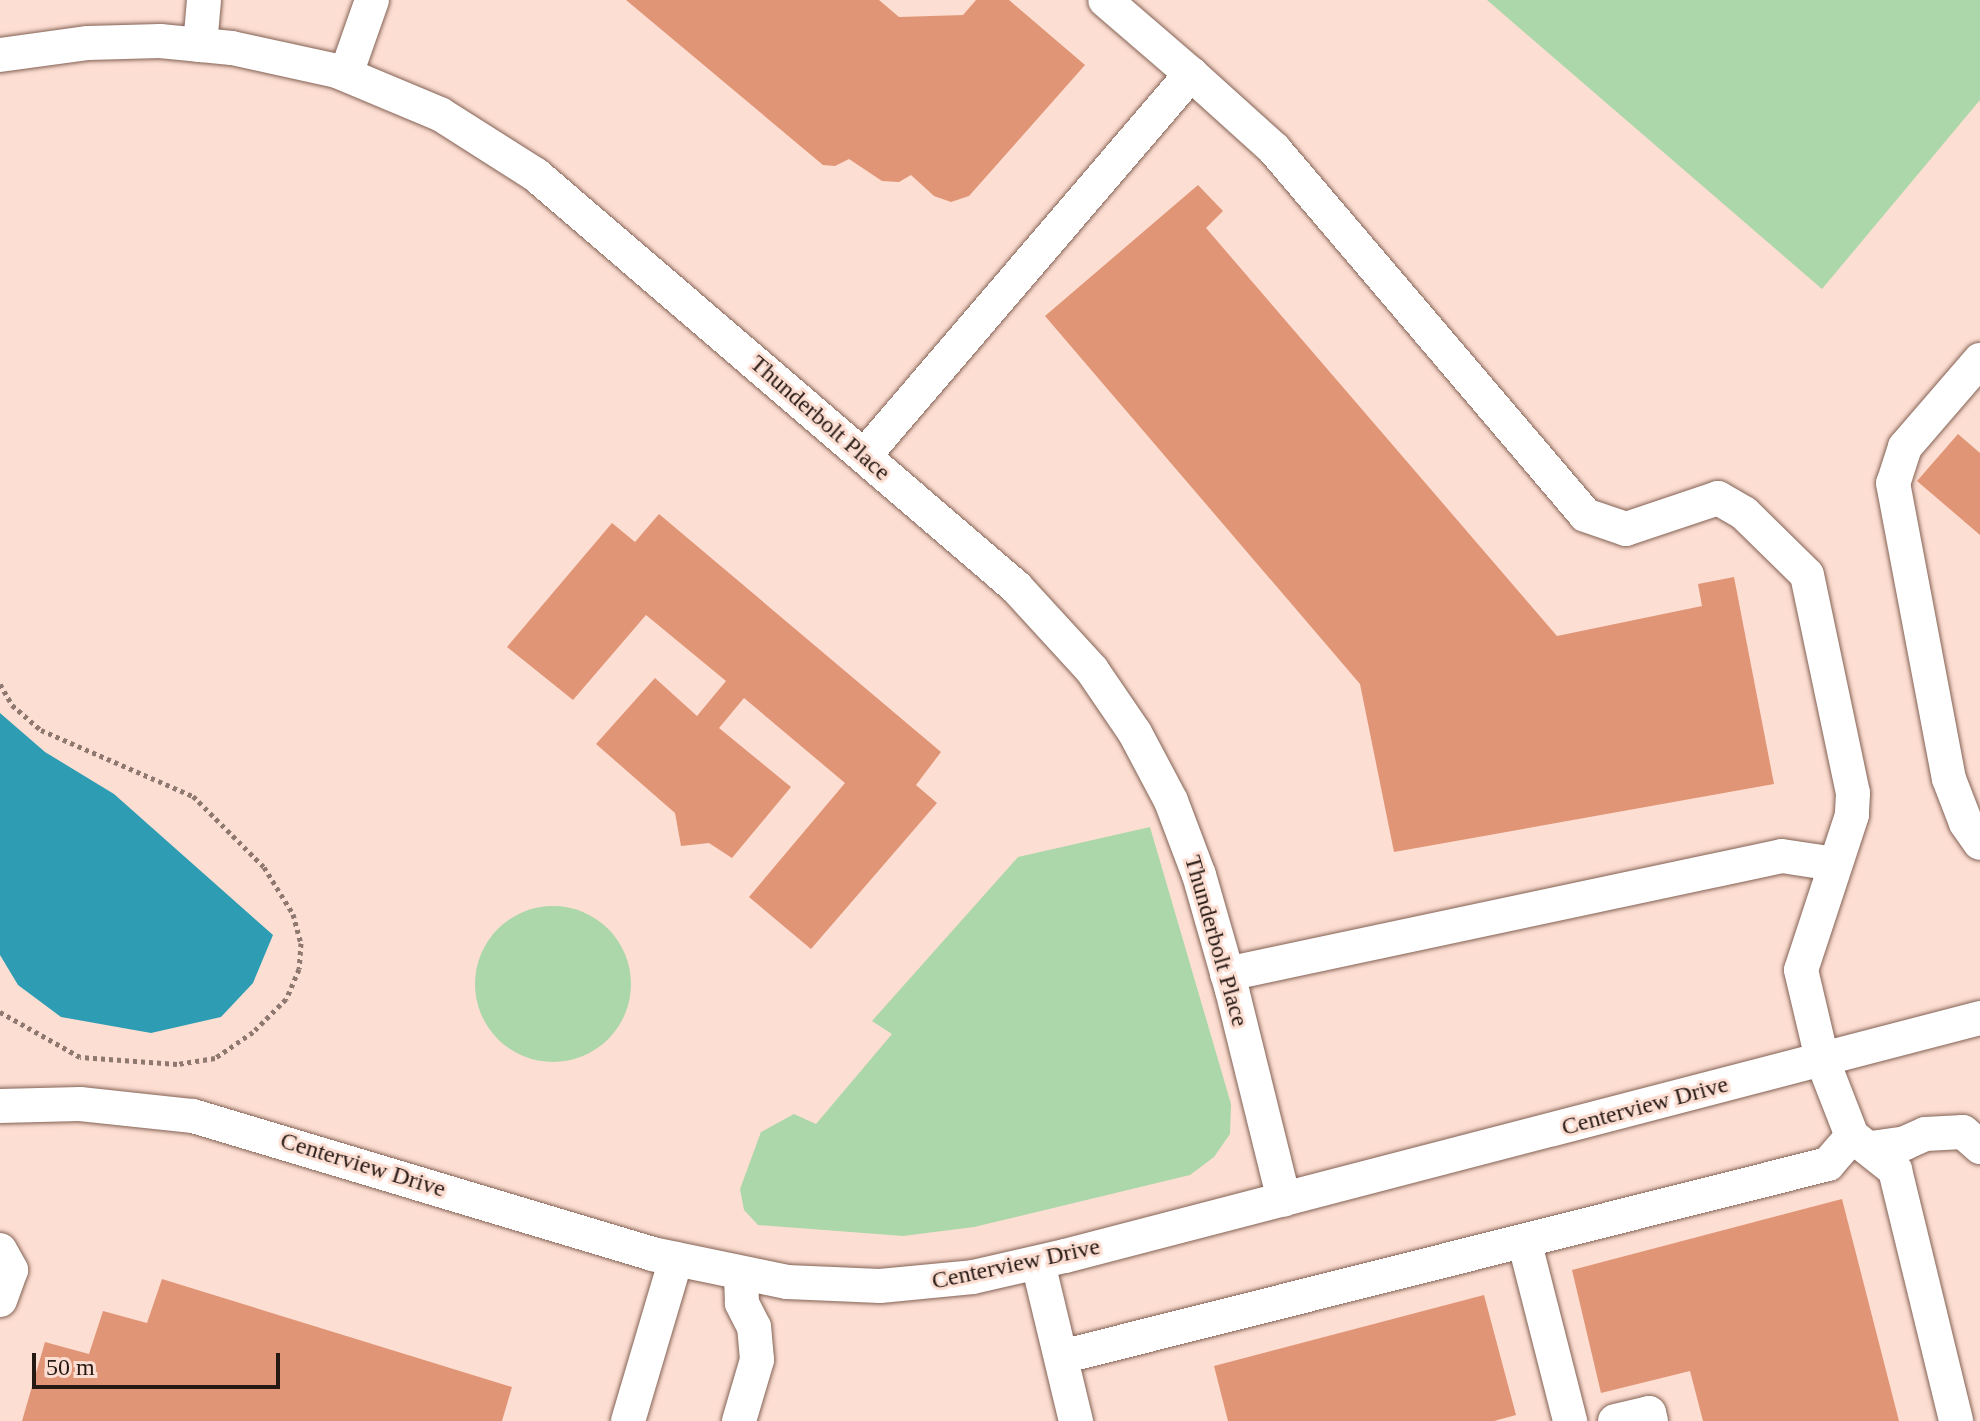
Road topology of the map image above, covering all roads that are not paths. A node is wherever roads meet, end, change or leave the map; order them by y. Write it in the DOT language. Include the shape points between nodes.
graph roads {
  1 [pos="204,0"];
  2 [pos="372,0"];
  3 [pos="1105,0"];
  4 [pos="200,45"];
  5 [pos="0,55"];
  6 [pos="346,74"];
  7 [pos="1191,74"];
  8 [pos="1980,360"];
  9 [pos="864,456"];
  10 [pos="1980,843"];
  11 [pos="1835,864"];
  12 [pos="1227,974"];
  13 [pos="1980,1018"];
  14 [pos="1822,1059"];
  15 [pos="0,1106"];
  16 [pos="1861,1142"];
  17 [pos="1980,1147"];
  18 [pos="1284,1200"];
  19 [pos="1525,1244"];
  20 [pos="0,1250"];
  21 [pos="676,1259"];
  22 [pos="1038,1263"];
  23 [pos="741,1274"];
  24 [pos="0,1300"];
  25 [pos="1061,1357"];
  26 [pos="628,1421"];
  27 [pos="739,1421"];
  28 [pos="1076,1421"];
  29 [pos="1570,1421"];
  30 [pos="1615,1421"];
  31 [pos="1651,1421"];
  32 [pos="1956,1421"];
  1 -- 4 [label="street"];
  2 -- 6 [label="street"];
  3 -- 7 [label="street"];
  4 -- 5 [label="street, Thunderbolt Place" via="88,43"];
  4 -- 6 [label="street, Thunderbolt Place" via="303,61"];
  6 -- 9 [label="street, Thunderbolt Place" via="440,114 536,175"];
  7 -- 9 [label="street"];
  7 -- 11 [label="street" via="1274,149 1585,515 1626,529 1718,498 1744,513 1799,562 1809,585 1853,793 1852,815"];
  8 -- 10 [label="street" via="1905,447 1893,483 1949,779"];
  9 -- 12 [label="street, Thunderbolt Place" via="1016,587 1092,670 1135,733 1171,801"];
  11 -- 12 [label="street" via="1782,856"];
  11 -- 14 [label="street" via="1801,970"];
  12 -- 18 [label="street, Thunderbolt Place"];
  13 -- 14 [label="street, Centerview Drive"];
  14 -- 16 [label="street"];
  14 -- 18 [label="street, Centerview Drive"];
  15 -- 21 [label="street, Centerview Drive" via="80,1104 193,1116"];
  16 -- 17 [label="street" via="1905,1143 1925,1134 1963,1132"];
  16 -- 19 [label="street" via="1828,1164"];
  16 -- 32 [label="street" via="1895,1170"];
  18 -- 22 [label="street, Centerview Drive"];
  19 -- 25 [label="street"];
  19 -- 29 [label="street"];
  20 -- 24 [label="street" via="11,1270"];
  21 -- 23 [label="street, Centerview Drive"];
  21 -- 26 [label="street"];
  22 -- 23 [label="street, Centerview Drive" via="973,1277 880,1286"];
  22 -- 25 [label="street"];
  23 -- 27 [label="street" via="742,1303 754,1327 757,1360"];
  25 -- 28 [label="street"];
  30 -- 31 [label="street" via="1649,1413"];
}
